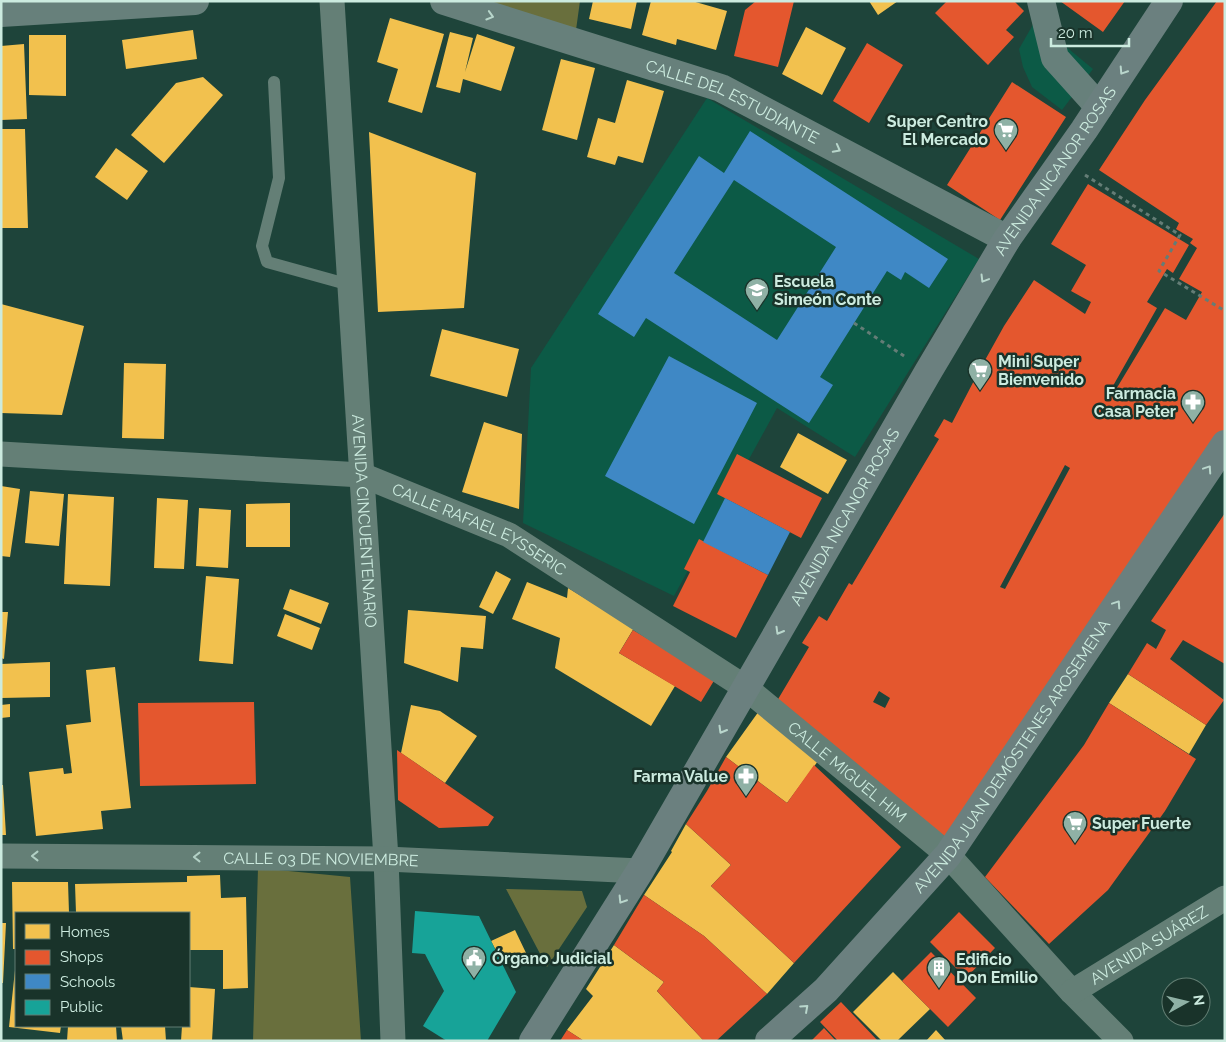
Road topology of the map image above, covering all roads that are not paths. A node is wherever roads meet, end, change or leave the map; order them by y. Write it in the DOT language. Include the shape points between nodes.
graph roads {
  1 [pos="195,1"];
  2 [pos="332,1"];
  3 [pos="444,1"];
  4 [pos="1041,1"];
  5 [pos="1169,1"];
  6 [pos="1,12"];
  7 [pos="274,82"];
  8 [pos="1099,107"];
  9 [pos="1007,239"];
  10 [pos="350,285"];
  11 [pos="1225,444"];
  12 [pos="1,454"];
  13 [pos="362,475"];
  14 [pos="746,688"];
  15 [pos="948,854"];
  16 [pos="1,856"];
  17 [pos="386,859"];
  18 [pos="640,871"];
  19 [pos="1225,898"];
  20 [pos="1072,992"];
  21 [pos="393,1041"];
  22 [pos="533,1041"];
  23 [pos="769,1041"];
  24 [pos="1121,1041"];
  1 -- 6 [label="street"];
  2 -- 10 [label="street, AVENIDA CINCUENTENARIO"];
  3 -- 9 [label="street, CALLE DEL ESTUDIANTE, one-way" via="721,88"];
  4 -- 8 [label="street" via="1056,58"];
  5 -- 8 [label="main road, AVENIDA NICANOR ROSAS, one-way"];
  7 -- 10 [label="lane" via="279,178 262,246 267,262"];
  8 -- 9 [label="main road, AVENIDA NICANOR ROSAS"];
  9 -- 14 [label="main road, AVENIDA NICANOR ROSAS, one-way"];
  10 -- 13 [label="street, AVENIDA CINCUENTENARIO"];
  15 -- 11 [label="main road, AVENIDA JUAN DEMÓSTENES AROSEMENA, one-way"];
  12 -- 13 [label="street, CALLE RAFAEL EYSSERIC"];
  13 -- 14 [label="street, CALLE RAFAEL EYSSERIC" via="509,535"];
  13 -- 17 [label="street, AVENIDA CINCUENTENARIO"];
  14 -- 15 [label="street, CALLE MIGUEL HIM"];
  14 -- 18 [label="main road, AVENIDA NICANOR ROSAS, one-way"];
  15 -- 20 [label="street, CALLE MIGUEL HIM"];
  23 -- 15 [label="main road, AVENIDA JUAN DEMÓSTENES AROSEMENA, one-way" via="826,990"];
  17 -- 16 [label="street, CALLE 03 DE NOVIEMBRE, one-way"];
  17 -- 18 [label="street, CALLE 03 DE NOVIEMBRE"];
  17 -- 21 [label="street, AVENIDA CINCUENTENARIO"];
  18 -- 22 [label="main road, AVENIDA NICANOR ROSAS, one-way"];
  19 -- 20 [label="street, AVENIDA SUÁREZ"];
  20 -- 24 [label="street, CALLE MIGUEL HIM"];
}
